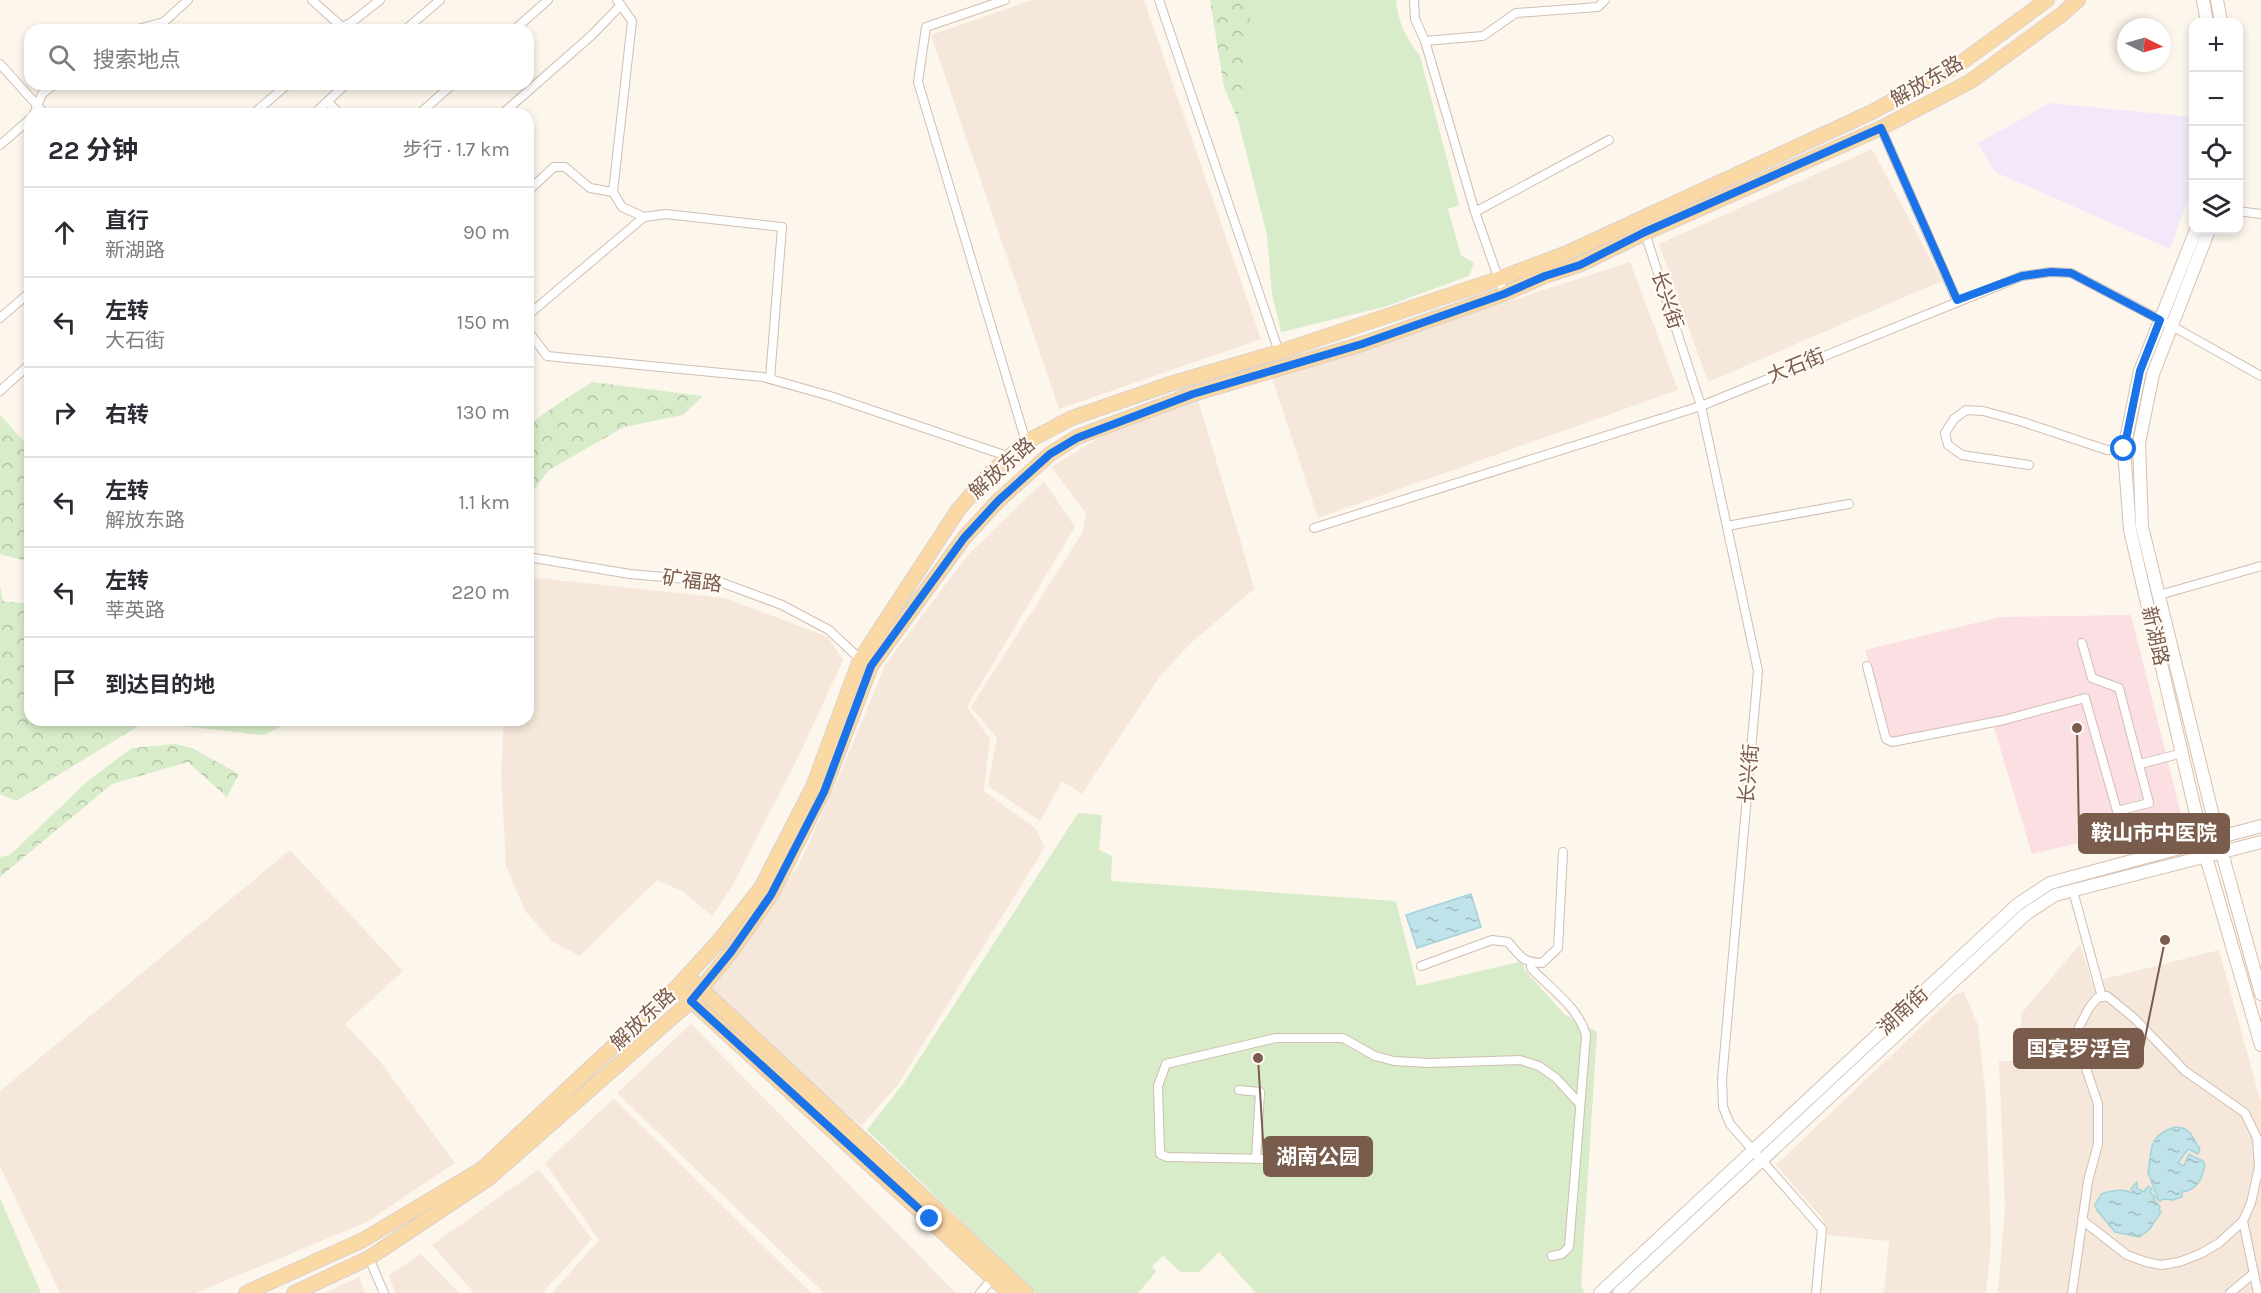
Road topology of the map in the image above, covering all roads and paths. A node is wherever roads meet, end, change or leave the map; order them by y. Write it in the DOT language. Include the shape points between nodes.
graph roads {
  1 [pos="188,0"];
  2 [pos="312,0"];
  3 [pos="380,0"];
  4 [pos="440,0"];
  5 [pos="548,0"];
  6 [pos="1005,0"];
  7 [pos="1159,0"];
  8 [pos="1414,0"];
  9 [pos="1605,0"];
  10 [pos="2078,0"];
  11 [pos="2203,0"];
  12 [pos="2217,0"];
  13 [pos="2041,2"];
  14 [pos="619,3"];
  15 [pos="2206,18"];
  16 [pos="2220,18"];
  17 [pos="163,22"];
  18 [pos="156,24"];
  19 [pos="339,24"];
  20 [pos="349,24"];
  21 [pos="412,24"];
  22 [pos="521,24"];
  23 [pos="1425,41"];
  24 [pos="0,64"];
  25 [pos="534,86"];
  26 [pos="48,90"];
  27 [pos="281,90"];
  28 [pos="340,90"];
  29 [pos="446,90"];
  30 [pos="529,90"];
  31 [pos="328,102"];
  32 [pos="34,108"];
  33 [pos="37,108"];
  34 [pos="260,108"];
  35 [pos="321,108"];
  36 [pos="334,108"];
  37 [pos="426,108"];
  38 [pos="509,108"];
  39 [pos="24,124"];
  40 [pos="1881,128"];
  41 [pos="1609,140"];
  42 [pos="0,145"];
  43 [pos="534,185"];
  44 [pos="613,192"];
  45 [pos="1475,212"];
  46 [pos="2243,212"];
  47 [pos="2261,214"];
  48 [pos="644,217"];
  49 [pos="1645,232"];
  50 [pos="2195,234"];
  51 [pos="2207,234"];
  52 [pos="1498,279"];
  53 [pos="1504,294"];
  54 [pos="24,297"];
  55 [pos="1957,300"];
  56 [pos="534,310"];
  57 [pos="0,318"];
  58 [pos="2166,323"];
  59 [pos="534,342"];
  60 [pos="1279,352"];
  61 [pos="24,369"];
  62 [pos="2261,376"];
  63 [pos="770,379"];
  64 [pos="0,391"];
  65 [pos="1701,406"];
  66 [pos="1026,442"];
  67 [pos="2124,449"];
  68 [pos="1010,457"];
  69 [pos="2030,465"];
  70 [pos="1850,504"];
  71 [pos="1727,526"];
  72 [pos="1314,528"];
  73 [pos="534,559"];
  74 [pos="2261,566"];
  75 [pos="2159,595"];
  76 [pos="2082,643"];
  77 [pos="866,663"];
  78 [pos="1867,666"];
  79 [pos="2183,753"];
  80 [pos="2140,764"];
  81 [pos="2261,826"];
  82 [pos="2219,838"];
  83 [pos="2204,842"];
  84 [pos="2261,842"];
  85 [pos="1563,852"];
  86 [pos="2222,853"];
  87 [pos="2206,857"];
  88 [pos="2073,891"];
  89 [pos="1531,962"];
  90 [pos="1421,966"];
  91 [pos="688,975"];
  92 [pos="678,986"];
  93 [pos="700,989"];
  94 [pos="2261,994"];
  95 [pos="2102,997"];
  96 [pos="691,1001"];
  97 [pos="2261,1045"];
  98 [pos="1239,1090"];
  99 [pos="1580,1104"];
  100 [pos="1758,1156"];
  101 [pos="1256,1159"];
  102 [pos="1270,1159"];
  103 [pos="2082,1220"];
  104 [pos="2243,1221"];
  105 [pos="1552,1256"];
  106 [pos="369,1258"];
  107 [pos="2254,1273"];
  108 [pos="993,1278"];
  109 [pos="246,1293"];
  110 [pos="294,1293"];
  111 [pos="384,1293"];
  112 [pos="980,1293"];
  113 [pos="1009,1293"];
  114 [pos="1026,1293"];
  115 [pos="1600,1293"];
  116 [pos="1619,1293"];
  117 [pos="1816,1293"];
  118 [pos="2072,1293"];
  119 [pos="2230,1293"];
  120 [pos="2258,1293"];
  1 -- 17 [label="street"];
  2 -- 19 [label="street"];
  3 -- 20 [label="street"];
  4 -- 21 [label="street"];
  5 -- 22 [label="street"];
  6 -- 66 [label="street" via="926,27 918,82"];
  7 -- 60 [label="street"];
  8 -- 23 [label="street" via="1415,19"];
  9 -- 23 [label="street" via="1598,7 1516,13 1483,36"];
  10 -- 40 [label="main road, 解放东路" via="1971,81"];
  11 -- 15 [label="main road"];
  12 -- 16 [label="main road"];
  13 -- 52 [label="main road, 解放东路" via="1958,64 1872,112 1567,253"];
  14 -- 25 [label="street" via="591,35"];
  14 -- 44 [label="street" via="632,21"];
  17 -- 18 [label="street"];
  23 -- 45 [label="street"];
  24 -- 32 [label="street"];
  26 -- 33 [label="street"];
  27 -- 34 [label="street"];
  28 -- 31 [label="street"];
  29 -- 37 [label="street"];
  30 -- 38 [label="street"];
  31 -- 35 [label="street"];
  31 -- 36 [label="street"];
  39 -- 42 [label="street"];
  40 -- 49 [label="main road, 解放东路"];
  40 -- 55 [label="street"];
  41 -- 45 [label="street"];
  43 -- 44 [label="street" via="554,167 565,167 590,188"];
  44 -- 48 [label="street" via="621,207"];
  45 -- 52 [label="street"];
  46 -- 47 [label="street"];
  48 -- 56 [label="street"];
  48 -- 63 [label="street" via="666,214 782,226"];
  49 -- 53 [label="main road, 解放东路" via="1580,265"];
  49 -- 65 [label="street, 长兴街"];
  50 -- 58 [label="main road, 新湖路"];
  51 -- 58 [label="main road, 新湖路"];
  52 -- 53 [label="street"];
  52 -- 60 [label="main road, 解放东路"];
  53 -- 77 [label="main road, 解放东路" via="1362,344 1193,394 1077,438 1050,454 998,501"];
  54 -- 57 [label="street"];
  55 -- 58 [label="street, 大石街" via="2022,276 2071,273"];
  55 -- 65 [label="street, 大石街"];
  58 -- 62 [label="street, 大石街"];
  58 -- 67 [label="main road, 新湖路" via="2140,371"];
  58 -- 75 [label="main road, 新湖路" via="2139,443 2142,527"];
  59 -- 63 [label="street" via="547,356"];
  60 -- 66 [label="main road, 解放东路" via="1072,418"];
  61 -- 64 [label="street"];
  63 -- 68 [label="street"];
  65 -- 71 [label="street, 长兴街"];
  65 -- 72 [label="street, 大石街"];
  66 -- 68 [label="main road, 解放东路"];
  67 -- 69 [label="street" via="2107,450 1983,411 1966,410 1945,433 1948,445 1962,455"];
  67 -- 79 [label="main road, 新湖路" via="2130,530"];
  68 -- 77 [label="main road, 解放东路" via="989,474 958,510"];
  70 -- 71 [label="street"];
  71 -- 100 [label="street, 长兴街" via="1758,671 1722,1080 1730,1124"];
  73 -- 77 [label="street, 矿福路" via="630,574 720,582 782,605 829,630"];
  74 -- 75 [label="street"];
  75 -- 82 [label="main road, 新湖路"];
  76 -- 80 [label="street" via="2092,678 2119,688"];
  77 -- 91 [label="main road, 解放东路" via="813,787 761,888"];
  77 -- 93 [label="main road, 解放东路" via="824,792 771,895"];
  78 -- 80 [label="street" via="1886,740 2004,720 2085,698 2117,811 2149,803"];
  79 -- 80 [label="street"];
  79 -- 83 [label="main road, 新湖路"];
  81 -- 82 [label="main road, 湖南街"];
  82 -- 83 [label="main road, 湖南街"];
  82 -- 86 [label="main road, 新湖路"];
  83 -- 87 [label="main road, 新湖路"];
  83 -- 100 [label="main road, 湖南街" via="2050,883 2018,904"];
  84 -- 86 [label="main road, 湖南街"];
  85 -- 89 [label="street" via="1558,948 1542,963"];
  86 -- 87 [label="main road, 湖南街"];
  86 -- 94 [label="main road, 新湖路"];
  87 -- 88 [label="main road, 湖南街"];
  87 -- 97 [label="main road, 新湖路"];
  88 -- 95 [label="street"];
  88 -- 100 [label="main road, 湖南街" via="2055,895 2026,914"];
  89 -- 90 [label="street" via="1519,957 1508,942 1492,940"];
  89 -- 99 [label="street" via="1531,968 1583,1023 1586,1035"];
  91 -- 92 [label="main road, 解放东路"];
  91 -- 93 [label="main road"];
  92 -- 96 [label="main road"];
  92 -- 109 [label="main road, 解放东路" via="482,1169 363,1240"];
  93 -- 96 [label="main road, 解放东路"];
  93 -- 114 [label="main road"];
  95 -- 103 [label="street" via="2089,1008 2076,1039 2098,1104 2098,1144"];
  95 -- 104 [label="street" via="2107,996 2134,1018 2185,1071 2245,1113 2258,1138 2259,1167"];
  96 -- 106 [label="main road, 解放东路" via="489,1178"];
  96 -- 108 [label="main road"];
  98 -- 101 [label="street" via="1260,1092"];
  99 -- 101 [label="street" via="1556,1078 1539,1066 1520,1060 1394,1061 1343,1038 1276,1038 1166,1064 1158,1086 1161,1154"];
  99 -- 105 [label="street" via="1569,1247"];
  100 -- 115 [label="main road, 湖南街"];
  100 -- 116 [label="main road, 湖南街"];
  100 -- 117 [label="street, 长兴街" via="1822,1229"];
  101 -- 102 [label="street"];
  103 -- 104 [label="street" via="2127,1255 2161,1265 2200,1254"];
  103 -- 118 [label="street"];
  104 -- 107 [label="street"];
  106 -- 110 [label="main road, 解放东路"];
  106 -- 111 [label="street"];
  107 -- 119 [label="street"];
  107 -- 120 [label="street"];
  108 -- 112 [label="street"];
  108 -- 113 [label="main road"];
}
